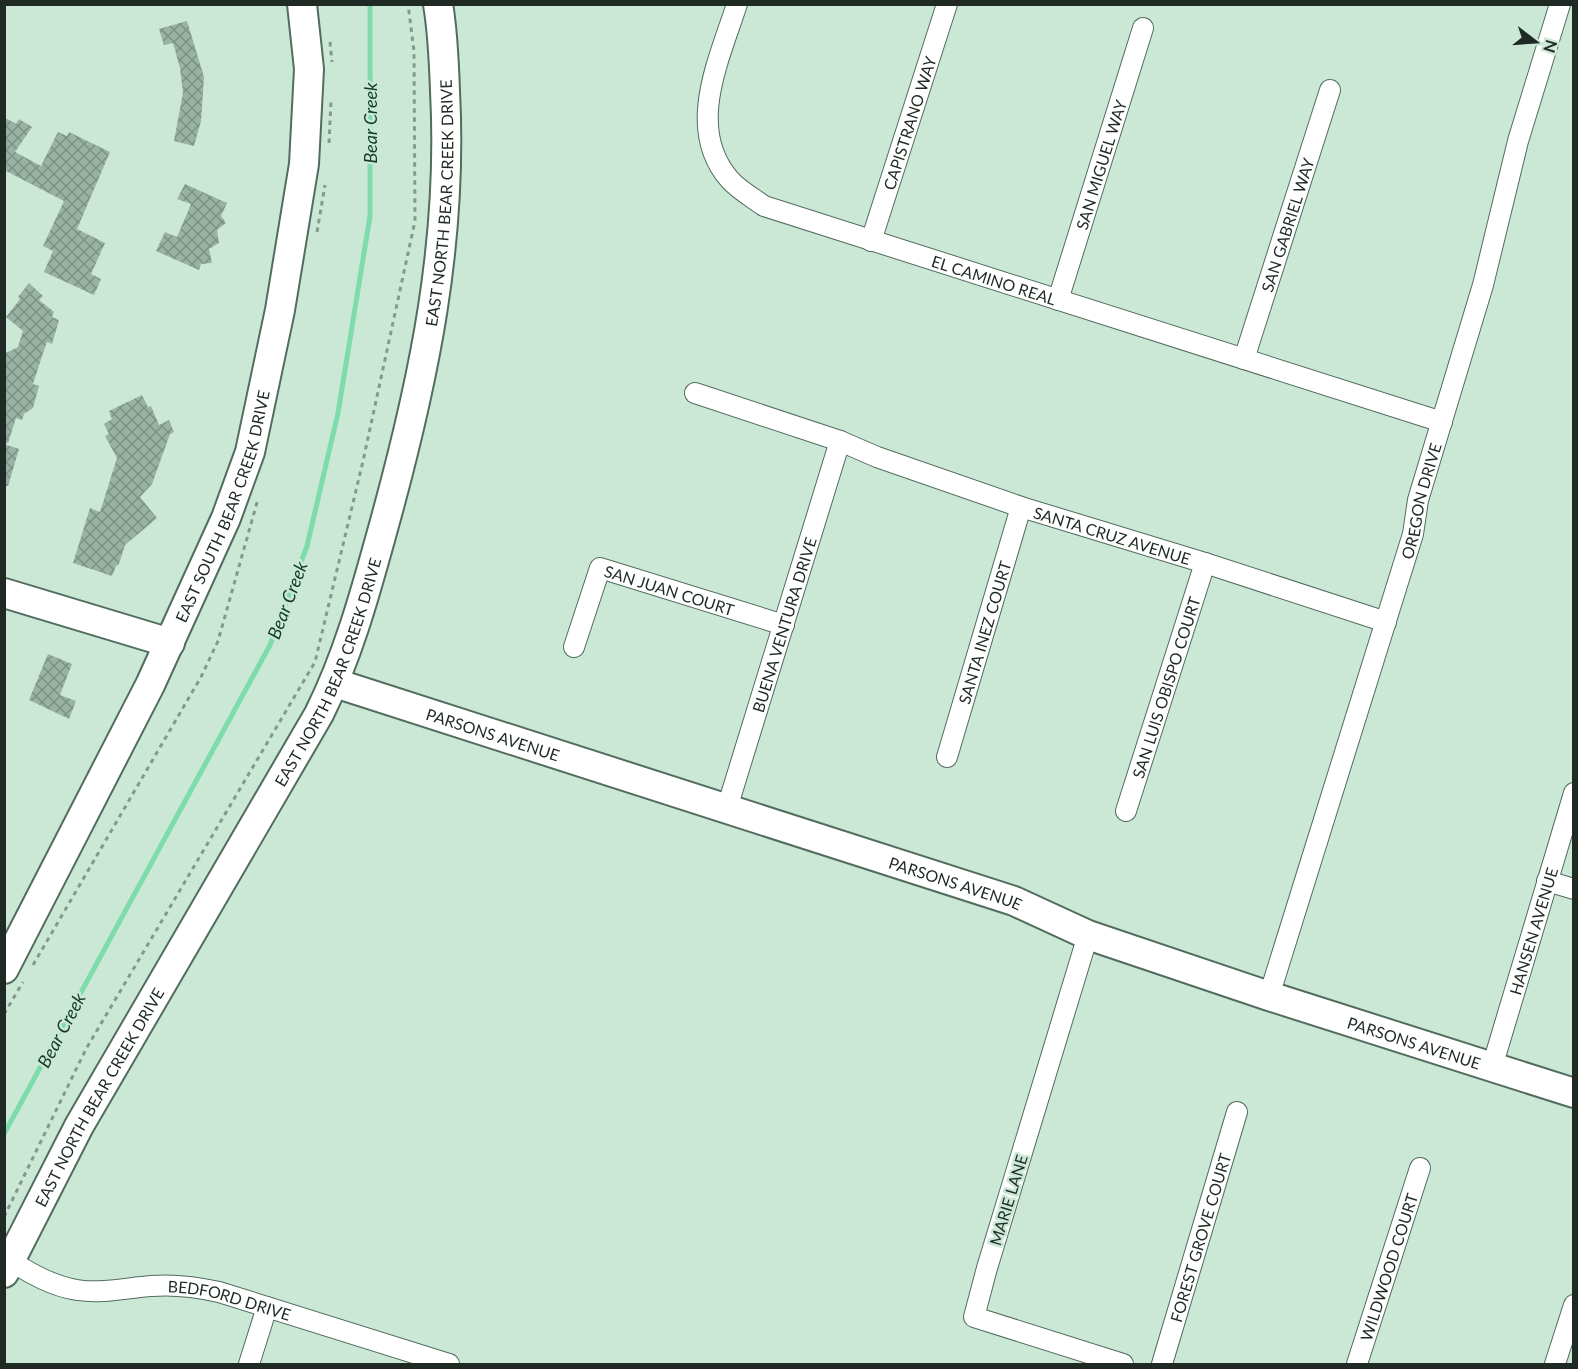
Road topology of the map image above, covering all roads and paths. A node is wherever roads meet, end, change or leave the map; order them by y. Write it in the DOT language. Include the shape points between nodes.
graph roads {
  1 [pos="302,4"];
  2 [pos="408,4"];
  3 [pos="438,4"];
  4 [pos="737,4"];
  5 [pos="947,4"];
  6 [pos="1560,4"];
  7 [pos="1143,28"];
  8 [pos="1330,90"];
  9 [pos="871,241"];
  10 [pos="1059,300"];
  11 [pos="1244,358"];
  12 [pos="695,393"];
  13 [pos="1442,422"];
  14 [pos="840,441"];
  15 [pos="1021,507"];
  16 [pos="1205,563"];
  17 [pos="4,593"];
  18 [pos="1386,622"];
  19 [pos="784,625"];
  20 [pos="170,643"];
  21 [pos="574,646"];
  22 [pos="334,683"];
  23 [pos="947,757"];
  24 [pos="1574,793"];
  25 [pos="727,808"];
  26 [pos="1126,811"];
  27 [pos="1547,881"];
  28 [pos="1574,889"];
  29 [pos="1089,934"];
  30 [pos="4,969"];
  31 [pos="1269,996"];
  32 [pos="1492,1067"];
  33 [pos="1574,1093"];
  34 [pos="1237,1112"];
  35 [pos="1420,1168"];
  36 [pos="4,1217"];
  37 [pos="7,1267"];
  38 [pos="1574,1305"];
  39 [pos="267,1307"];
  40 [pos="249,1365"];
  41 [pos="449,1365"];
  42 [pos="1123,1365"];
  43 [pos="1162,1365"];
  44 [pos="1357,1365"];
  45 [pos="1555,1365"];
  1 -- 20 [label="street, EAST SOUTH BEAR CREEK DRIVE" via="309,69 304,164 280,310 250,452 226,518"];
  2 -- 36 [label="path" via="414,51 415,221 315,662 86,1049"];
  3 -- 22 [label="street, EAST NORTH BEAR CREEK DRIVE" via="448,140 436,298 394,490 363,602"];
  4 -- 9 [label="street, EL CAMINO REAL" via="707,104 708,134 717,161 731,182 764,206"];
  5 -- 9 [label="street, CAPISTRANO WAY"];
  6 -- 13 [label="street, OREGON DRIVE" via="1518,141 1486,276"];
  7 -- 10 [label="street, SAN MIGUEL WAY"];
  8 -- 11 [label="street, SAN GABRIEL WAY"];
  9 -- 10 [label="street, EL CAMINO REAL"];
  10 -- 11 [label="street, EL CAMINO REAL"];
  11 -- 13 [label="street, EL CAMINO REAL"];
  12 -- 14 [label="street, SANTA CRUZ AVENUE"];
  13 -- 18 [label="street, OREGON DRIVE"];
  14 -- 15 [label="street, SANTA CRUZ AVENUE"];
  14 -- 19 [label="street, BUENA VENTURA DRIVE"];
  15 -- 16 [label="street, SANTA CRUZ AVENUE"];
  15 -- 23 [label="street, SANTA INEZ COURT"];
  16 -- 18 [label="street, SANTA CRUZ AVENUE"];
  16 -- 26 [label="street, SAN LUIS OBISPO COURT"];
  17 -- 20 [label="street"];
  18 -- 31 [label="street, OREGON DRIVE"];
  19 -- 21 [label="street, SAN JUAN COURT" via="600,568"];
  19 -- 25 [label="street, BUENA VENTURA DRIVE"];
  20 -- 30 [label="street, EAST SOUTH BEAR CREEK DRIVE"];
  22 -- 25 [label="street, PARSONS AVENUE"];
  22 -- 37 [label="street, EAST NORTH BEAR CREEK DRIVE" via="79,1126"];
  24 -- 27 [label="street, HANSEN AVENUE"];
  25 -- 29 [label="street, PARSONS AVENUE" via="1014,902"];
  27 -- 28 [label="street"];
  27 -- 32 [label="street, HANSEN AVENUE"];
  29 -- 31 [label="street, PARSONS AVENUE"];
  29 -- 42 [label="street, MARIE LANE" via="974,1317"];
  31 -- 32 [label="street, PARSONS AVENUE"];
  32 -- 33 [label="street, PARSONS AVENUE"];
  34 -- 43 [label="street, FOREST GROVE COURT"];
  35 -- 44 [label="street, WILDWOOD COURT"];
  37 -- 39 [label="street, BEDFORD DRIVE" via="78,1290 190,1286"];
  38 -- 45 [label="street"];
  39 -- 40 [label="street"];
  39 -- 41 [label="street, BEDFORD DRIVE"];
}
